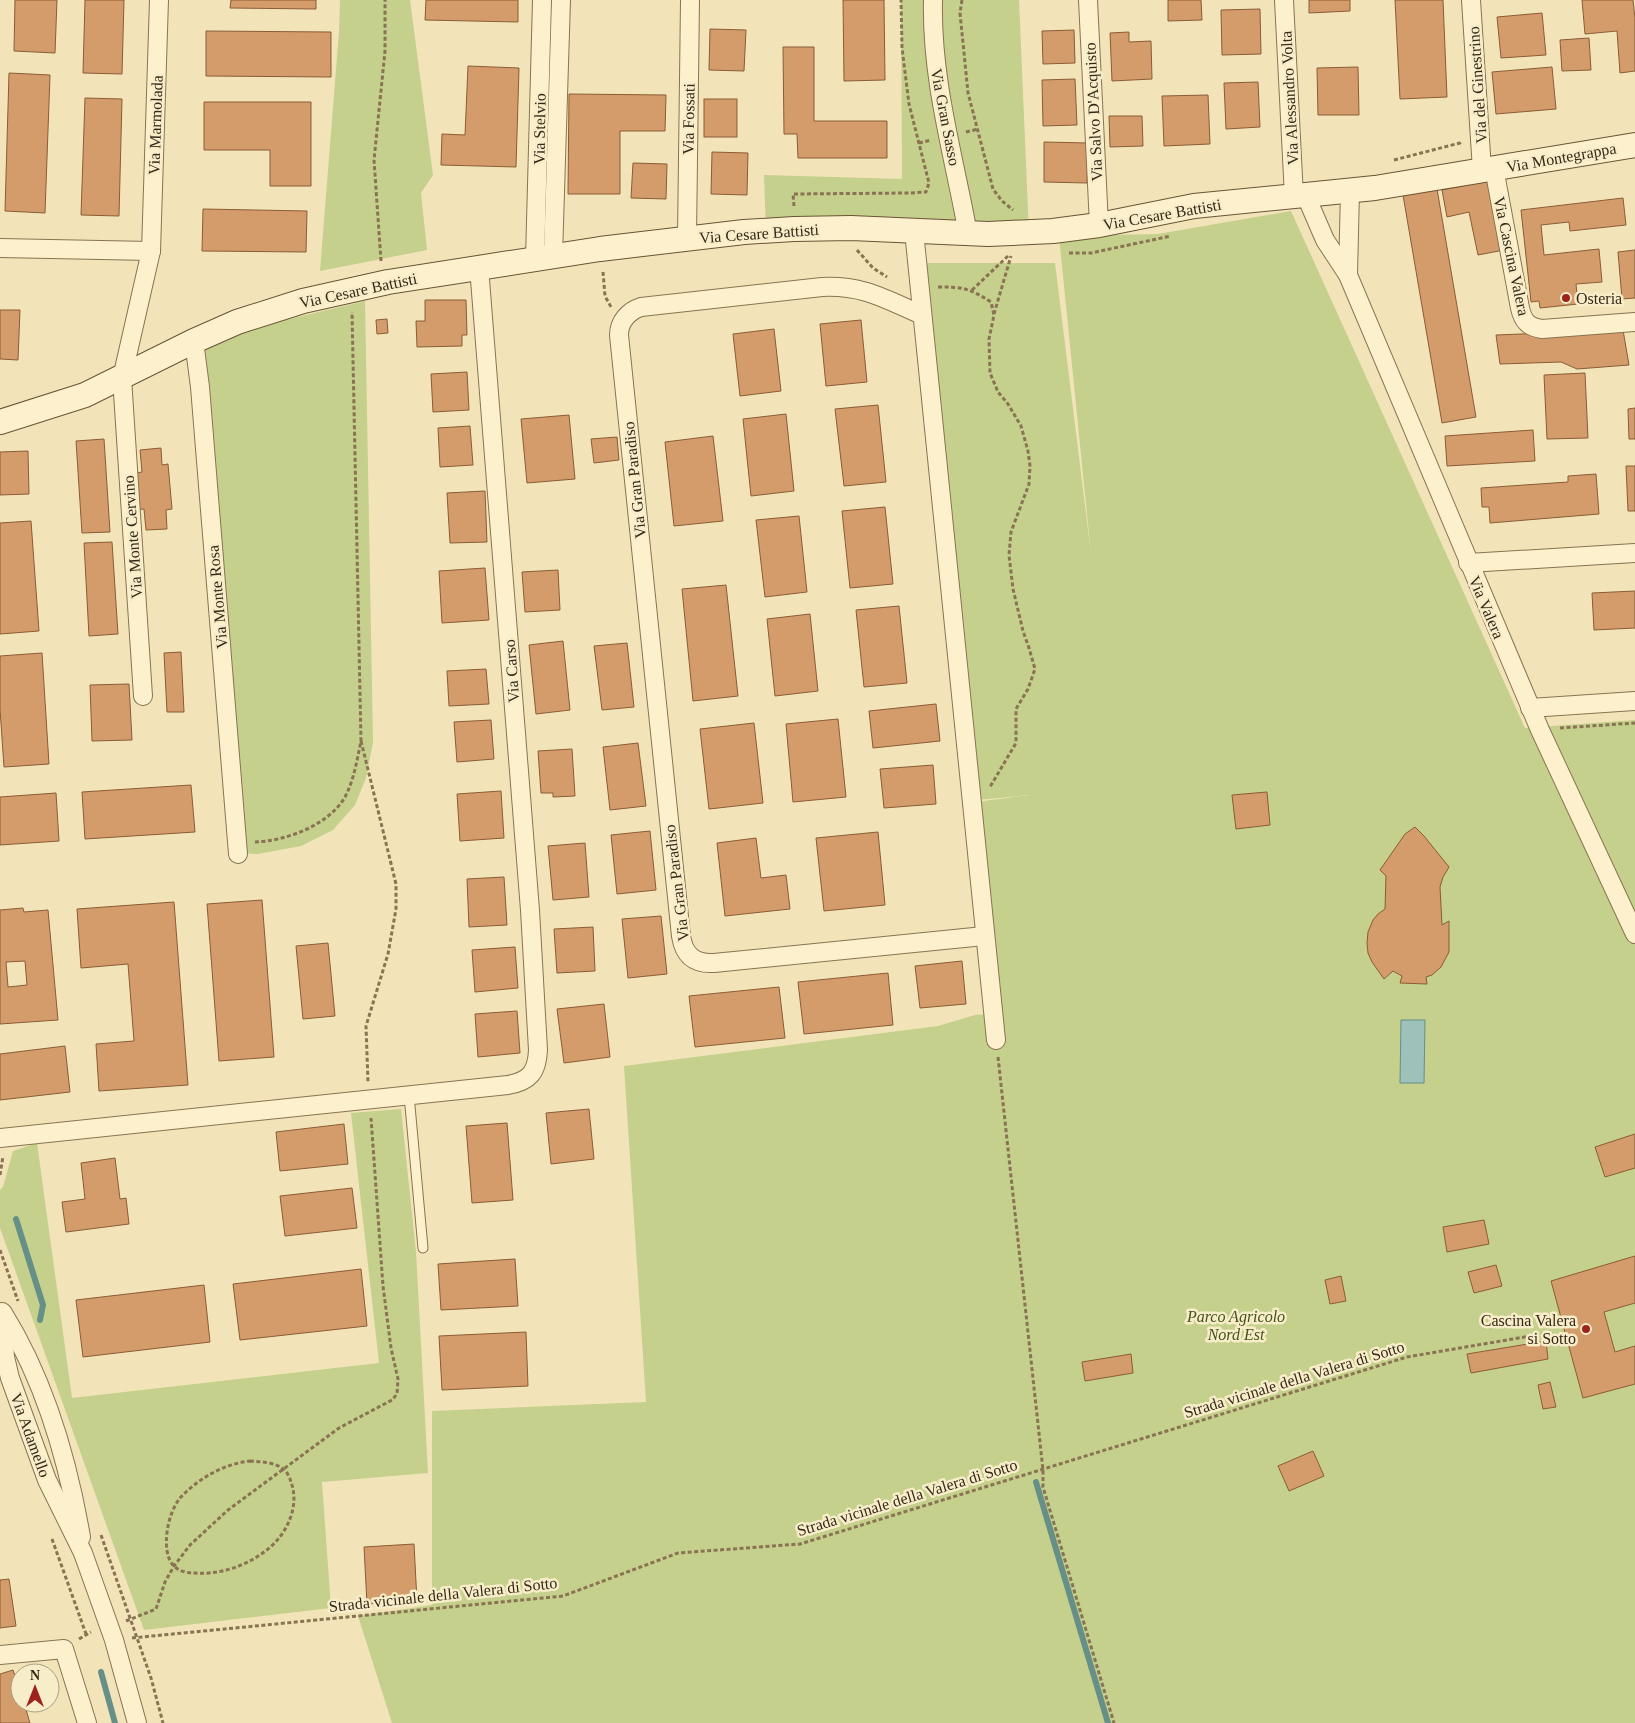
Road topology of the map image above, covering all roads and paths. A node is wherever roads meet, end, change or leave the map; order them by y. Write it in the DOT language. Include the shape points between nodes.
graph roads {
  1 [pos="159,0"];
  2 [pos="385,0"];
  3 [pos="542,0"];
  4 [pos="561,0"];
  5 [pos="690,0"];
  6 [pos="901,0"];
  7 [pos="933,0"];
  8 [pos="962,0"];
  9 [pos="1088,0"];
  10 [pos="1284,0"];
  11 [pos="1471,0"];
  12 [pos="1463,135"];
  13 [pos="1635,145"];
  14 [pos="1488,169"];
  15 [pos="1384,186"];
  16 [pos="1350,191"];
  17 [pos="1300,196"];
  18 [pos="1099,225"];
  19 [pos="794,229"];
  20 [pos="914,231"];
  21 [pos="1027,233"];
  22 [pos="968,234"];
  23 [pos="687,238"];
  24 [pos="854,246"];
  25 [pos="0,248"];
  26 [pos="151,251"];
  27 [pos="544,258"];
  28 [pos="381,265"];
  29 [pos="479,267"];
  30 [pos="603,272"];
  31 [pos="1348,275"];
  32 [pos="920,288"];
  33 [pos="972,290"];
  34 [pos="352,311"];
  35 [pos="922,315"];
  36 [pos="994,315"];
  37 [pos="622,321"];
  38 [pos="1635,322"];
  39 [pos="194,341"];
  40 [pos="122,378"];
  41 [pos="53,406"];
  42 [pos="0,411"];
  43 [pos="0,422"];
  44 [pos="1635,553"];
  45 [pos="1468,563"];
  46 [pos="142,696"];
  47 [pos="1635,701"];
  48 [pos="1530,708"];
  49 [pos="1635,723"];
  50 [pos="1540,730"];
  51 [pos="360,741"];
  52 [pos="972,805"];
  53 [pos="238,846"];
  54 [pos="1635,934"];
  55 [pos="984,936"];
  56 [pos="996,1040"];
  57 [pos="409,1095"];
  58 [pos="369,1099"];
  59 [pos="0,1138"];
  60 [pos="423,1248"];
  61 [pos="1,1309"];
  62 [pos="1548,1333"];
  63 [pos="284,1469"];
  64 [pos="1043,1470"];
  65 [pos="83,1553"];
  66 [pos="174,1566"];
  67 [pos="137,1638"];
  68 [pos="114,1640"];
  69 [pos="0,1655"];
  70 [pos="87,1723"];
  71 [pos="137,1723"];
  72 [pos="163,1723"];
  73 [pos="1114,1723"];
  1 -- 26 [label="street, Via Marmolada"];
  2 -- 28 [label="path" via="385,51 374,160"];
  3 -- 27 [label="street, Via Stelvio"];
  4 -- 27 [label="street, Via Stelvio"];
  5 -- 23 [label="street, Via Fossati"];
  6 -- 19 [label="path" via="902,48 909,104 929,183 926,192 793,194"];
  7 -- 22 [label="street, Via Gran Sasso" via="936,74"];
  8 -- 21 [label="path" via="960,13 968,93 993,188 1008,207 1026,215"];
  9 -- 18 [label="street, Via Salvo D'Acquisto"];
  10 -- 17 [label="street, Via Alessandro Volta"];
  11 -- 14 [label="street, Via del Ginestrino"];
  12 -- 15 [label="path" via="1460,143 1382,164"];
  13 -- 14 [label="street, Via Montegrappa"];
  14 -- 15 [label="street, Via Cesare Battisti"];
  14 -- 38 [label="street, Via Cascina Valera" via="1524,320 1534,328 1542,329"];
  15 -- 16 [label="street, Via Cesare Battisti"];
  16 -- 17 [label="street, Via Cesare Battisti"];
  16 -- 31 [label="street, Via Valera"];
  17 -- 18 [label="street, Via Cesare Battisti" via="1177,208"];
  17 -- 31 [label="street, Via Valera"];
  18 -- 21 [label="street, Via Cesare Battisti"];
  19 -- 20 [label="street, Via Cesare Battisti"];
  19 -- 23 [label="street, Via Cesare Battisti"];
  20 -- 22 [label="street, Via Cesare Battisti"];
  20 -- 32 [label="street"];
  21 -- 22 [label="street, Via Cesare Battisti"];
  23 -- 27 [label="street, Via Cesare Battisti"];
  24 -- 32 [label="path" via="873,268 907,289"];
  25 -- 26 [label="street"];
  26 -- 40 [label="street, Via Marmolada"];
  27 -- 29 [label="street, Via Cesare Battisti"];
  29 -- 39 [label="street, Via Cesare Battisti" via="325,295 258,315"];
  29 -- 57 [label="street, Via Carso" via="530,910 537,1062 532,1074 520,1082"];
  30 -- 37 [label="path" via="605,296"];
  31 -- 45 [label="street, Via Valera"];
  32 -- 33 [label="path"];
  32 -- 35 [label="street"];
  33 -- 36 [label="path" via="991,302"];
  33 -- 36 [label="path" via="1012,254"];
  34 -- 51 [label="path"];
  35 -- 37 [label="street" via="869,292 831,286 647,306 635,309"];
  35 -- 52 [label="street"];
  36 -- 52 [label="path" via="989,339 990,373 998,392 1021,426 1030,466 1030,484 1011,532 1009,555 1013,590 1035,669 1016,709 1016,743 992,784"];
  37 -- 55 [label="street, Via Gran Paradiso" via="619,335 680,926 687,954 695,961 714,963"];
  39 -- 40 [label="street, Via Cesare Battisti"];
  39 -- 53 [label="street, Via Monte Rosa"];
  40 -- 41 [label="street, Via Cesare Battisti"];
  40 -- 46 [label="street, Via Monte Cervino"];
  41 -- 42 [label="street, Via Cesare Battisti"];
  41 -- 43 [label="street, Via Cesare Battisti"];
  44 -- 45 [label="street"];
  45 -- 48 [label="street, Via Valera"];
  47 -- 48 [label="street"];
  48 -- 50 [label="street, Via Valera"];
  49 -- 50 [label="path"];
  50 -- 54 [label="street, Via Valera"];
  51 -- 53 [label="path" via="354,774 344,798 325,819 297,834"];
  51 -- 58 [label="path" via="396,884 396,909 388,954 366,1026"];
  52 -- 55 [label="street"];
  55 -- 56 [label="street"];
  56 -- 64 [label="path"];
  57 -- 58 [label="street"];
  57 -- 60 [label="lane"];
  58 -- 59 [label="street"];
  58 -- 63 [label="path" via="383,1286 399,1387 392,1400 339,1428"];
  61 -- 65 [label="street, Via Adamello" via="28,1359 57,1438 76,1509"];
  61 -- 65 [label="street, Via Adamello" via="10,1378 50,1486"];
  62 -- 64 [label="path, Strada vicinale della Valera di Sotto" via="1406,1357"];
  63 -- 66 [label="path" via="228,1510 190,1545"];
  63 -- 66 [label="path" via="274,1464 250,1461 230,1464 204,1478 180,1498 172,1512 167,1535 169,1556"];
  63 -- 66 [label="path" via="293,1486 294,1507 281,1536 269,1548 227,1570 185,1573"];
  64 -- 67 [label="path, Strada vicinale della Valera di Sotto" via="800,1544 678,1553 563,1596"];
  64 -- 73 [label="path" via="1042,1487"];
  65 -- 68 [label="street, Via Adamello"];
  66 -- 67 [label="path" via="156,1609 131,1619"];
  67 -- 68 [label="path, Strada vicinale della Valera di Sotto"];
  67 -- 72 [label="path"];
  68 -- 71 [label="street, Via Adamello"];
  69 -- 70 [label="street" via="64,1649"];
}
